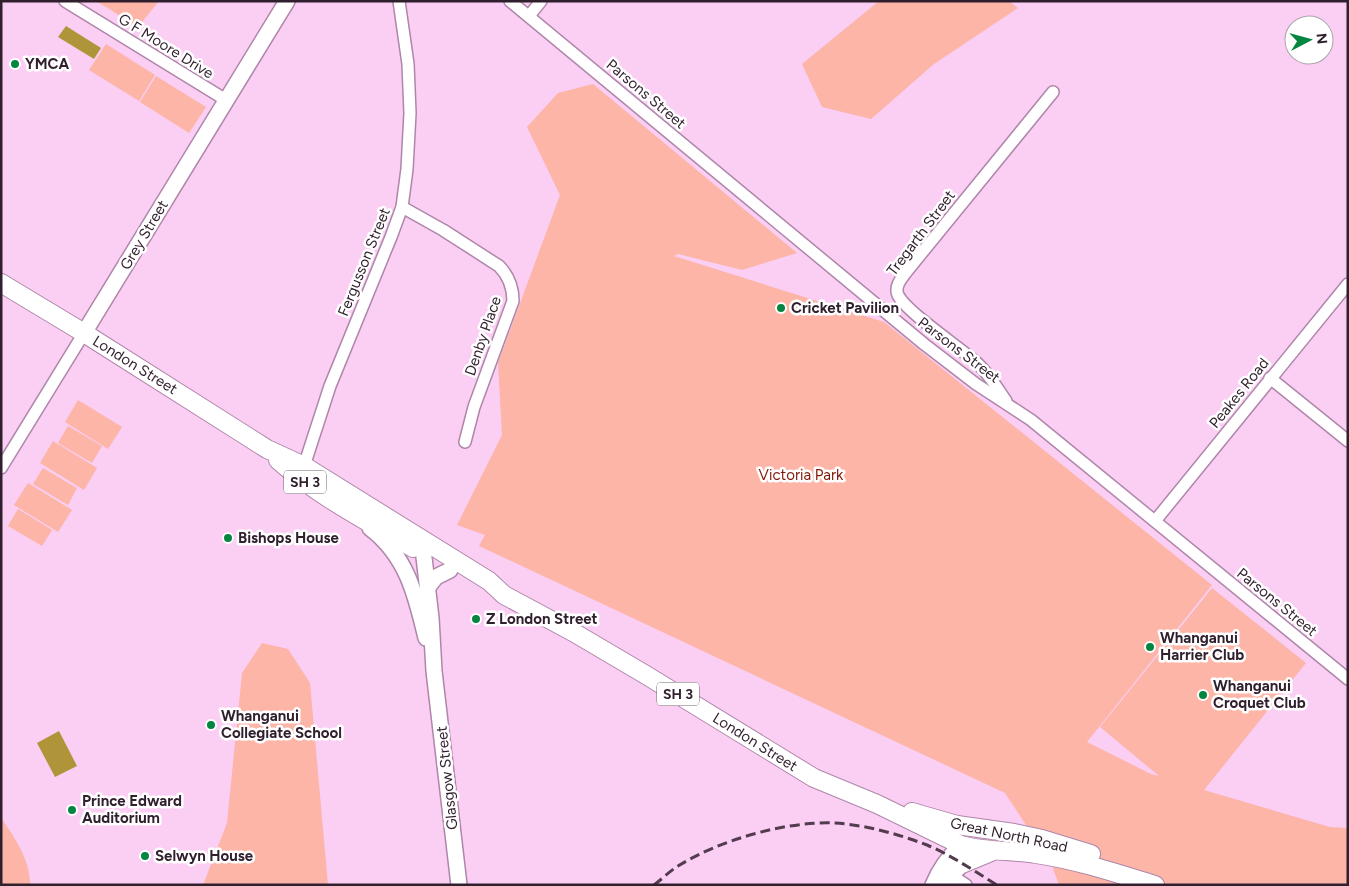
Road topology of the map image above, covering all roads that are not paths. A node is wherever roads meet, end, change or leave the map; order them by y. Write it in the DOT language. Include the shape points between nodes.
graph roads {
  1 [pos="65,1"];
  2 [pos="287,1"];
  3 [pos="399,1"];
  4 [pos="510,1"];
  5 [pos="541,1"];
  6 [pos="528,16"];
  7 [pos="1053,92"];
  8 [pos="226,100"];
  9 [pos="402,207"];
  10 [pos="1,283"];
  11 [pos="1348,284"];
  12 [pos="84,333"];
  13 [pos="1270,378"];
  14 [pos="1008,404"];
  15 [pos="1348,441"];
  16 [pos="465,442"];
  17 [pos="267,449"];
  18 [pos="304,466"];
  19 [pos="1,468"];
  20 [pos="346,509"];
  21 [pos="1154,521"];
  22 [pos="423,547"];
  23 [pos="450,570"];
  24 [pos="428,587"];
  25 [pos="504,594"];
  26 [pos="434,671"];
  27 [pos="1348,679"];
  28 [pos="877,804"];
  29 [pos="961,845"];
  30 [pos="998,850"];
  31 [pos="1069,859"];
  32 [pos="952,875"];
  33 [pos="459,885"];
  34 [pos="933,885"];
  35 [pos="966,885"];
  36 [pos="1155,885"];
  37 [pos="1165,885"];
  1 -- 8 [label="street, G F Moore Drive"];
  2 -- 8 [label="main road, Grey Street"];
  3 -- 9 [label="street, Fergusson Street" via="408,64 410,112"];
  4 -- 6 [label="street, Parsons Street"];
  5 -- 6 [label="street"];
  6 -- 14 [label="street, Parsons Street" via="924,344"];
  7 -- 14 [label="street, Tregarth Street" via="898,283 897,290 903,302 978,364"];
  8 -- 12 [label="main road, Grey Street"];
  9 -- 16 [label="street, Denby Place" via="499,266 511,283 513,301 474,406"];
  9 -- 18 [label="street, Fergusson Street" via="330,386"];
  10 -- 12 [label="highway, London Street / SH 3"];
  11 -- 13 [label="street, Peakes Road"];
  12 -- 17 [label="highway, London Street / SH 3"];
  12 -- 19 [label="street, Grey Street"];
  13 -- 15 [label="street"];
  13 -- 21 [label="street, Peakes Road"];
  14 -- 21 [label="street, Parsons Street"];
  17 -- 18 [label="highway, London Street / SH 3"];
  17 -- 20 [label="highway, London Street / SH 3" via="297,477"];
  18 -- 22 [label="highway, London Street / SH 3"];
  20 -- 22 [label="highway, London Street / SH 3"];
  20 -- 26 [label="main road, Glasgow Street" via="385,542 409,577"];
  21 -- 27 [label="street, Parsons Street"];
  22 -- 23 [label="highway, London Street / SH 3"];
  22 -- 24 [label="main road, Glasgow Street"];
  22 -- 25 [label="highway, London Street / SH 3" via="489,582"];
  23 -- 24 [label="main road" via="439,575"];
  23 -- 25 [label="highway, London Street / SH 3" via="487,590"];
  24 -- 26 [label="main road, Glasgow Street"];
  25 -- 28 [label="highway, London Street / SH 3" via="630,665 814,778"];
  26 -- 33 [label="main road, Glasgow Street"];
  28 -- 29 [label="highway, London Street / SH 3"];
  28 -- 37 [label="highway, Great North Road / SH 3" via="957,825 1042,839 1100,857"];
  29 -- 30 [label="highway, Great North Road / SH 3"];
  29 -- 31 [label="highway" via="980,839 1000,839"];
  29 -- 32 [label="main road" via="963,855"];
  29 -- 34 [label="main road" via="948,856"];
  30 -- 31 [label="highway, Great North Road / SH 3"];
  30 -- 32 [label="highway"];
  31 -- 36 [label="highway, Great North Road / SH 3"];
  32 -- 35 [label="street"];
}
